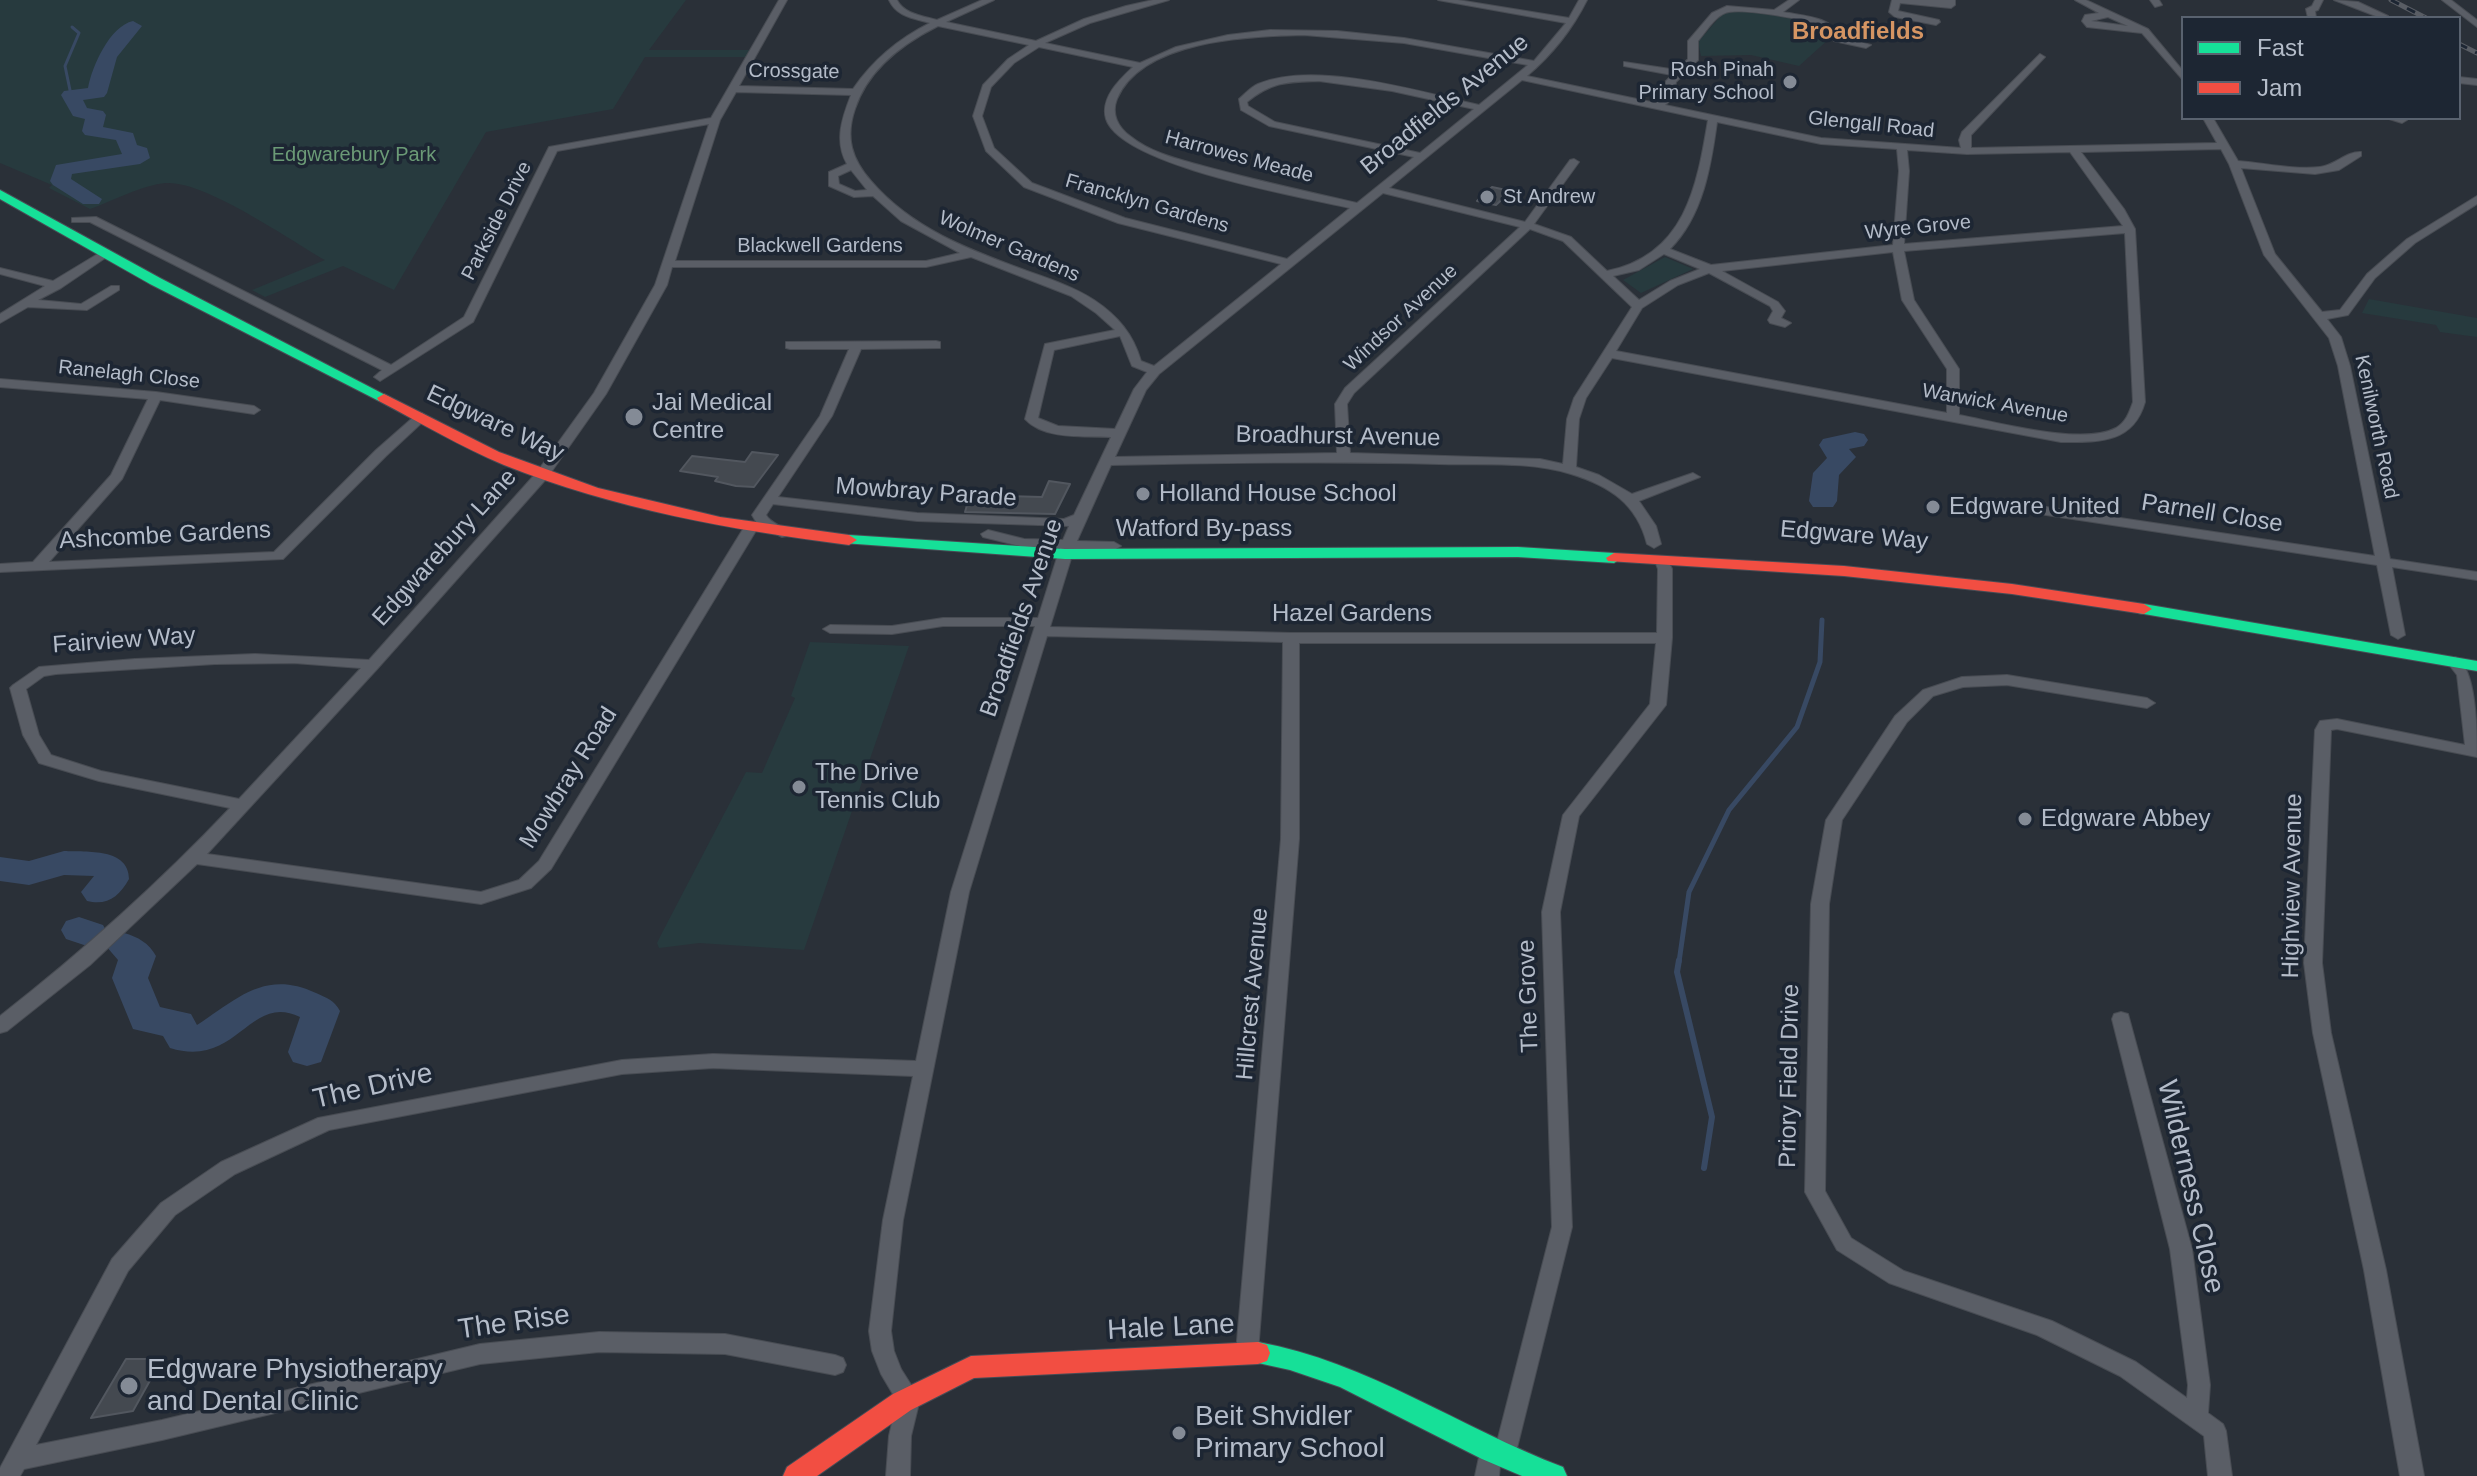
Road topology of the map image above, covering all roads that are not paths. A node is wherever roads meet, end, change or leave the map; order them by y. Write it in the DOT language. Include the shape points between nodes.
graph roads {
  1 [pos="783,0"];
  2 [pos="893,0"];
  3 [pos="990,0"];
  4 [pos="1165,0"];
  5 [pos="1442,0"];
  6 [pos="1583,0"];
  7 [pos="1795,0"];
  8 [pos="1897,0"];
  9 [pos="2079,0"];
  10 [pos="2319,0"];
  11 [pos="2338,0"];
  12 [pos="2446,0"];
  13 [pos="1951,2"];
  14 [pos="1776,13"];
  15 [pos="2113,13"];
  16 [pos="2312,16"];
  17 [pos="2384,16"];
  18 [pos="1572,21"];
  19 [pos="1936,22"];
  20 [pos="938,23"];
  21 [pos="2477,24"];
  22 [pos="2146,32"];
  23 [pos="1034,42"];
  24 [pos="1866,45"];
  25 [pos="2040,57"];
  26 [pos="1536,64"];
  27 [pos="1627,64"];
  28 [pos="1140,66"];
  29 [pos="1678,73"];
  30 [pos="2181,75"];
  31 [pos="1521,77"];
  32 [pos="734,89"];
  33 [pos="853,92"];
  34 [pos="1659,105"];
  35 [pos="1481,108"];
  36 [pos="1713,117"];
  37 [pos="715,120"];
  38 [pos="2209,120"];
  39 [pos="2224,146"];
  40 [pos="1902,147"];
  41 [pos="2074,150"];
  42 [pos="1967,151"];
  43 [pos="2357,154"];
  44 [pos="1421,156"];
  45 [pos="1574,162"];
  46 [pos="2234,164"];
  47 [pos="852,166"];
  48 [pos="0,178"];
  49 [pos="1380,189"];
  50 [pos="876,193"];
  51 [pos="0,194"];
  52 [pos="2477,199"];
  53 [pos="1359,207"];
  54 [pos="84,219"];
  55 [pos="1528,225"];
  56 [pos="2130,229"];
  57 [pos="1898,248"];
  58 [pos="1663,250"];
  59 [pos="105,254"];
  60 [pos="971,254"];
  61 [pos="1290,263"];
  62 [pos="667,264"];
  63 [pos="2,268"];
  64 [pos="1710,269"];
  65 [pos="1603,275"];
  66 [pos="57,286"];
  67 [pos="115,288"];
  68 [pos="28,303"];
  69 [pos="1638,306"];
  70 [pos="83,308"];
  71 [pos="2321,316"];
  72 [pos="0,319"];
  73 [pos="67,319"];
  74 [pos="1785,323"];
  75 [pos="1122,332"];
  76 [pos="790,345"];
  77 [pos="857,345"];
  78 [pos="936,345"];
  79 [pos="1607,353"];
  80 [pos="1155,371"];
  81 [pos="386,374"];
  82 [pos="0,383"];
  83 [pos="156,396"];
  84 [pos="254,410"];
  85 [pos="422,417"];
  86 [pos="1953,418"];
  87 [pos="1118,433"];
  88 [pos="1344,457"];
  89 [pos="1107,461"];
  90 [pos="547,467"];
  91 [pos="1569,468"];
  92 [pos="1693,477"];
  93 [pos="1633,498"];
  94 [pos="2033,509"];
  95 [pos="760,514"];
  96 [pos="1072,538"];
  97 [pos="1220,538"];
  98 [pos="1344,552"];
  99 [pos="1658,552"];
  100 [pos="2384,562"];
  101 [pos="38,565"];
  102 [pos="0,568"];
  103 [pos="2477,576"];
  104 [pos="1041,626"];
  105 [pos="830,629"];
  106 [pos="2398,635"];
  107 [pos="1291,638"];
  108 [pos="1664,638"];
  109 [pos="2477,652"];
  110 [pos="2455,662"];
  111 [pos="373,665"];
  112 [pos="2477,666"];
  113 [pos="2147,703"];
  114 [pos="2476,752"];
  115 [pos="241,805"];
  116 [pos="193,858"];
  117 [pos="2121,1019"];
  118 [pos="0,1026"];
  119 [pos="922,1069"];
  120 [pos="1247,1352"];
  121 [pos="835,1365"];
  122 [pos="909,1399"];
  123 [pos="2196,1418"];
  124 [pos="1498,1453"];
  125 [pos="12,1468"];
  126 [pos="796,1476"];
  127 [pos="898,1476"];
  128 [pos="1487,1476"];
  129 [pos="1554,1476"];
  130 [pos="2220,1476"];
  131 [pos="2412,1476"];
  1 -- 32 [label="street, Edgwarebury Lane"];
  2 -- 20 [label="street" via="905,13"];
  3 -- 20 [label="street, Wolmer Gardens"];
  4 -- 23 [label="street, Francklyn Gardens" via="1108,12"];
  5 -- 18 [label="street"];
  6 -- 18 [label="street, Broadfields Avenue"];
  7 -- 14 [label="street"];
  8 -- 13 [label="street"];
  8 -- 19 [label="street" via="1893,12 1898,15"];
  9 -- 15 [label="street"];
  10 -- 11 [label="street"];
  10 -- 16 [label="street" via="2310,9"];
  11 -- 17 [label="street"];
  12 -- 21 [label="street"];
  14 -- 24 [label="street" via="1822,23 1837,39"];
  14 -- 29 [label="street" via="1734,9 1715,15 1693,41 1693,60"];
  15 -- 22 [label="street"];
  15 -- 22 [label="street" via="2086,21"];
  18 -- 26 [label="street, Broadfields Avenue"];
  20 -- 23 [label="street"];
  20 -- 33 [label="street, Wolmer Gardens" via="882,61"];
  22 -- 30 [label="street"];
  23 -- 28 [label="street"];
  23 -- 61 [label="street, Francklyn Gardens" via="994,77 979,110 981,133 1030,187 1082,208"];
  25 -- 42 [label="street" via="1966,134"];
  26 -- 28 [label="street, Harrowes Meade" via="1381,38 1301,32 1198,44"];
  26 -- 31 [label="street, Broadfields Avenue"];
  27 -- 29 [label="street"];
  28 -- 53 [label="street, Harrowes Meade" via="1123,79 1109,109 1113,126 1130,142 1215,172"];
  29 -- 34 [label="street" via="1669,97"];
  31 -- 34 [label="street, Glengall Road"];
  31 -- 35 [label="street, Broadfields Avenue"];
  32 -- 33 [label="street, Crossgate"];
  32 -- 37 [label="street, Edgwarebury Lane"];
  33 -- 47 [label="street, Wolmer Gardens" via="842,135"];
  34 -- 36 [label="street, Glengall Road"];
  35 -- 44 [label="street, Broadfields Avenue"];
  35 -- 44 [label="street" via="1320,77 1267,82 1242,101 1244,108 1272,124"];
  36 -- 40 [label="street, Glengall Road" via="1821,141"];
  36 -- 58 [label="street" via="1694,206"];
  37 -- 62 [label="street, Edgwarebury Lane"];
  37 -- 81 [label="street, Parkside Drive" via="553,149 469,319"];
  38 -- 39 [label="street, Kenilworth Road"];
  39 -- 41 [label="street, Glengall Road"];
  39 -- 46 [label="street, Kenilworth Road"];
  40 -- 42 [label="street, Glengall Road"];
  40 -- 57 [label="street"];
  41 -- 42 [label="street, Glengall Road"];
  41 -- 56 [label="street, Warwick Avenue"];
  43 -- 46 [label="street" via="2335,168 2315,171"];
  44 -- 49 [label="street, Broadfields Avenue"];
  45 -- 55 [label="street, Windsor Avenue"];
  46 -- 71 [label="street, Kenilworth Road" via="2270,255"];
  47 -- 50 [label="street, Wolmer Gardens"];
  47 -- 50 [label="street" via="833,174 834,186 854,194"];
  48 -- 54 [label="main road, Edgware Way"];
  49 -- 53 [label="street, Broadfields Avenue"];
  49 -- 55 [label="street"];
  50 -- 60 [label="street, Wolmer Gardens" via="918,228"];
  51 -- 59 [label="main road, Edgware Way"];
  52 -- 71 [label="street" via="2411,241 2371,276 2344,313"];
  53 -- 61 [label="street, Broadfields Avenue"];
  54 -- 81 [label="main road, Edgware Way"];
  54 -- 81 [label="street, Edgware Way" via="275,309 292,307 302,313 295,320"];
  55 -- 65 [label="street" via="1567,239"];
  55 -- 88 [label="street, Windsor Avenue" via="1349,391 1341,404"];
  56 -- 57 [label="street, Wyre Grove"];
  56 -- 86 [label="street, Warwick Avenue" via="2137,418 2124,431 2061,438"];
  57 -- 64 [label="street, Wyre Grove"];
  57 -- 86 [label="street" via="1908,300 1953,369"];
  58 -- 64 [label="street"];
  58 -- 65 [label="street" via="1639,266"];
  59 -- 66 [label="street"];
  59 -- 85 [label="main road, Edgware Way"];
  60 -- 62 [label="street, Blackwell Gardens" via="926,264"];
  60 -- 75 [label="street, Wolmer Gardens" via="1075,294"];
  61 -- 80 [label="street, Broadfields Avenue"];
  62 -- 90 [label="street, Edgwarebury Lane" via="661,285 600,394"];
  63 -- 66 [label="street"];
  64 -- 69 [label="street" via="1674,283"];
  64 -- 74 [label="street" via="1774,304 1779,311 1774,320"];
  65 -- 69 [label="street"];
  66 -- 68 [label="street"];
  67 -- 70 [label="street"];
  68 -- 70 [label="street"];
  68 -- 72 [label="street"];
  69 -- 79 [label="street"];
  70 -- 73 [label="street"];
  71 -- 100 [label="street, Kenilworth Road" via="2344,366"];
  75 -- 80 [label="street, Wolmer Gardens" via="1136,363"];
  75 -- 87 [label="street" via="1049,347 1031,419 1047,428"];
  76 -- 77 [label="street"];
  77 -- 78 [label="street"];
  77 -- 95 [label="street, Mowbray Road" via="826,416"];
  79 -- 86 [label="street, Warwick Avenue"];
  79 -- 91 [label="street" via="1573,419"];
  80 -- 87 [label="street, Broadfields Avenue"];
  81 -- 90 [label="main road, Edgware Way"];
  82 -- 83 [label="street, Ranelagh Close"];
  83 -- 84 [label="street, Ranelagh Close"];
  83 -- 101 [label="street" via="117,476"];
  85 -- 90 [label="main road, Edgware Way" via="509,462"];
  85 -- 101 [label="street, Ashcombe Gardens" via="278,556"];
  87 -- 89 [label="street, Broadfields Avenue"];
  88 -- 89 [label="street, Broadhurst Avenue"];
  88 -- 91 [label="street, Broadhurst Avenue"];
  89 -- 96 [label="street, Broadfields Avenue"];
  90 -- 95 [label="main road, Edgware Way" via="683,516"];
  90 -- 111 [label="street, Edgwarebury Lane"];
  91 -- 93 [label="street, Broadhurst Avenue"];
  92 -- 93 [label="street"];
  93 -- 99 [label="street, The Grove" via="1646,515"];
  94 -- 100 [label="street, Parnell Close"];
  95 -- 96 [label="main road, Edgware Way" via="873,529"];
  95 -- 96 [label="main road, Edgware Way" via="784,534"];
  95 -- 96 [label="street, Mowbray Parade" via="1065,523"];
  95 -- 116 [label="street, Mowbray Road" via="545,865 525,884 481,898"];
  96 -- 97 [label="main road, Watford By-pass"];
  96 -- 98 [label="main road, Watford By-pass" via="1155,553"];
  96 -- 104 [label="street, Broadfields Avenue"];
  97 -- 99 [label="main road, Edgware Way" via="1420,535"];
  98 -- 99 [label="main road, Edgware Way"];
  99 -- 106 [label="main road, Edgware Way" via="1835,556 2015,576"];
  99 -- 108 [label="street, The Grove" via="1665,569"];
  99 -- 110 [label="main road, Edgware Way" via="2012,589"];
  100 -- 103 [label="street, Parnell Close"];
  100 -- 106 [label="street, Kenilworth Road"];
  101 -- 102 [label="street, Ashcombe Gardens"];
  104 -- 105 [label="street, Hazel Gardens" via="943,622 892,630"];
  104 -- 107 [label="street, Hazel Gardens"];
  104 -- 119 [label="street, Broadfields Avenue" via="960,892"];
  106 -- 109 [label="main road, Edgware Way"];
  107 -- 108 [label="street, Hazel Gardens"];
  107 -- 120 [label="street, Hillcrest Avenue" via="1290,839"];
  108 -- 124 [label="street, The Grove" via="1658,705 1571,815 1551,912 1562,1227"];
  110 -- 112 [label="main road, Edgware Way"];
  110 -- 114 [label="street, Highview Avenue" via="2465,675"];
  111 -- 115 [label="street, Edgwarebury Lane"];
  111 -- 115 [label="street, Fairview Way" via="323,658 150,663 39,672 18,688 31,735 45,759 99,776"];
  113 -- 123 [label="street, Priory Field Drive" via="2007,680 1962,682 1928,693 1901,719 1834,820 1820,904 1815,1192 1844,1244 1897,1277 2044,1328 2128,1369"];
  114 -- 131 [label="street, Highview Avenue" via="2337,724 2323,730 2313,963 2322,1033 2375,1270"];
  115 -- 116 [label="street, Edgwarebury Lane"];
  116 -- 118 [label="street, Edgwarebury Lane" via="84,960"];
  117 -- 123 [label="street, Wilderness Close" via="2181,1249 2199,1385"];
  119 -- 122 [label="street, Broadfields Avenue" via="893,1220 880,1331 892,1374"];
  119 -- 125 [label="street, The Drive" via="713,1061 622,1067 325,1123 228,1168 168,1209 120,1265"];
  120 -- 122 [label="main road, Hale Lane" via="982,1366 947,1376"];
  120 -- 124 [label="main road, Hale Lane" via="1314,1362"];
  121 -- 125 [label="street, The Rise" via="725,1344 599,1342 480,1354"];
  122 -- 126 [label="main road, Hale Lane"];
  122 -- 127 [label="street"];
  123 -- 130 [label="street, Priory Field Drive" via="2215,1431"];
  124 -- 128 [label="street, The Grove"];
  124 -- 129 [label="main road, Hale Lane"];
}
